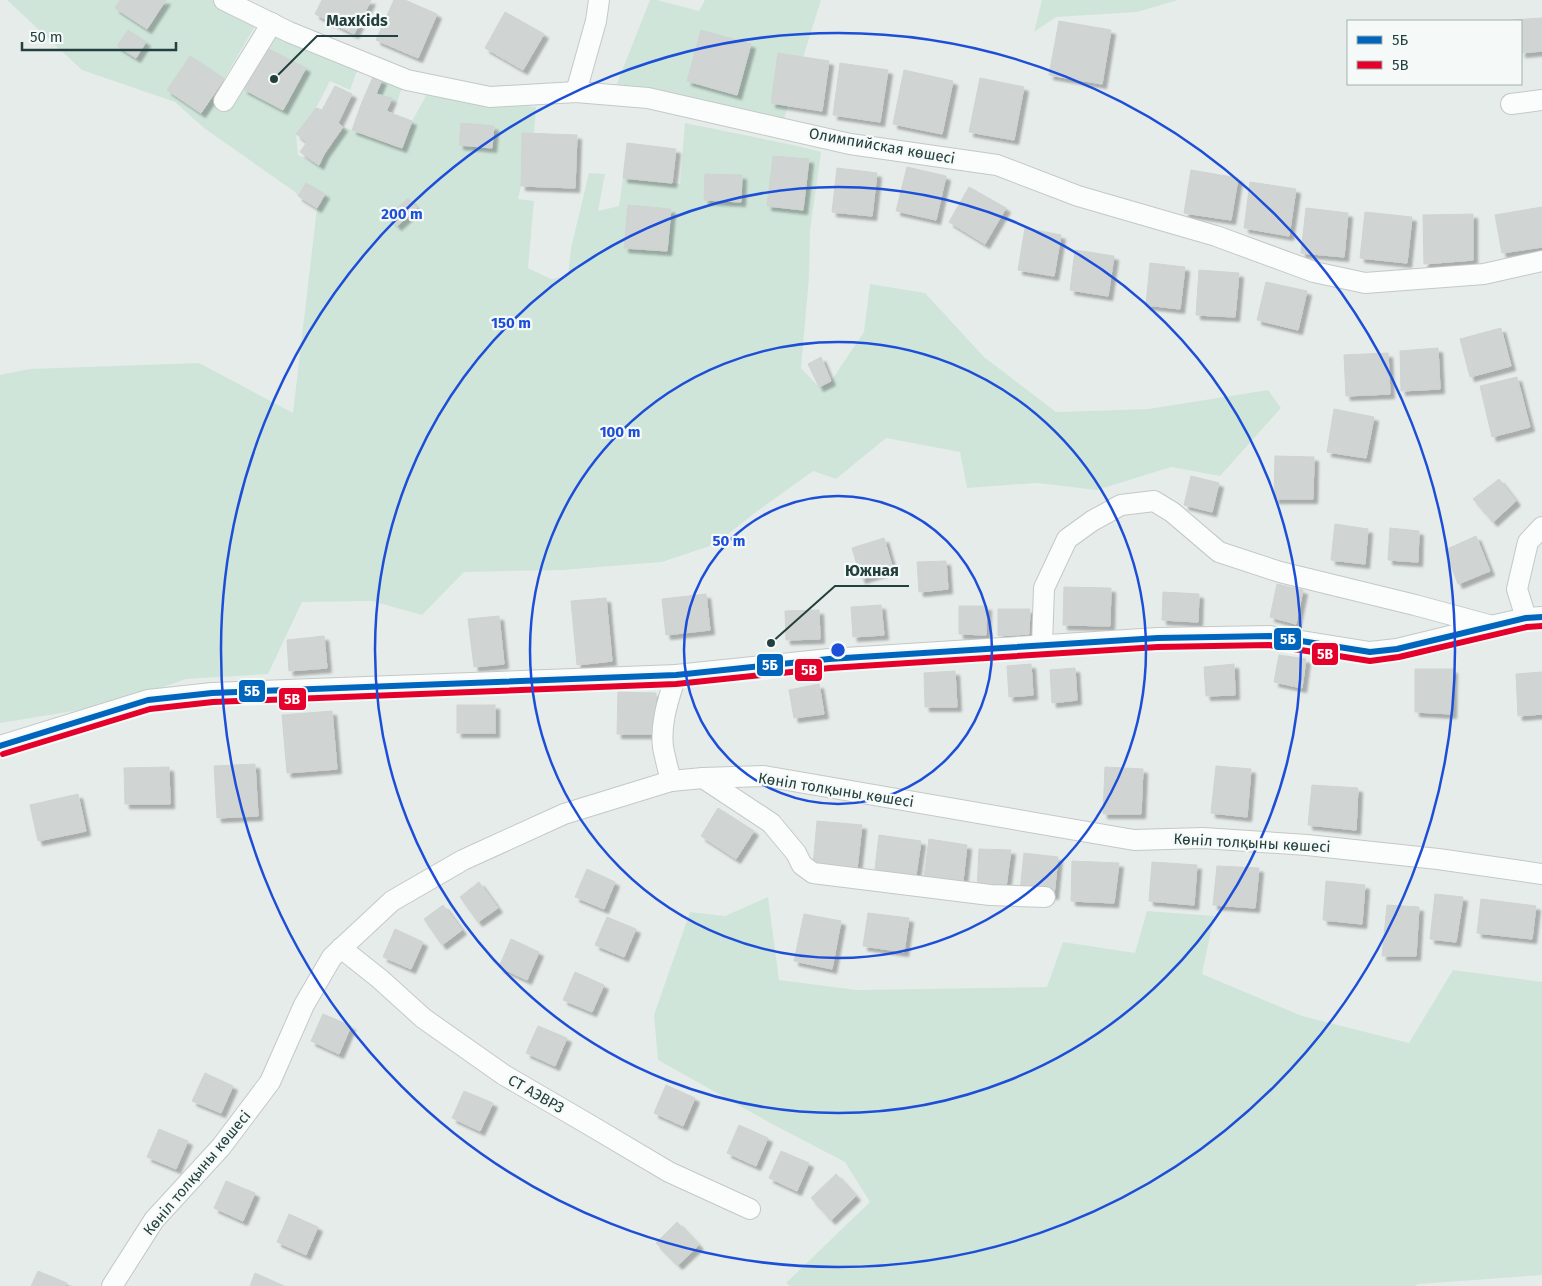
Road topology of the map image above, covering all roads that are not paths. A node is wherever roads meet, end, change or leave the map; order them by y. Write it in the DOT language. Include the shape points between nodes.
graph roads {
  1 [pos="224,0"];
  2 [pos="600,0"];
  3 [pos="272,23"];
  4 [pos="576,92"];
  5 [pos="224,100"];
  6 [pos="1542,100"];
  7 [pos="1510,104"];
  8 [pos="1542,261"];
  9 [pos="1542,527"];
  10 [pos="1534,618"];
  11 [pos="1491,626"];
  12 [pos="1042,645"];
  13 [pos="676,675"];
  14 [pos="0,746"];
  15 [pos="703,778"];
  16 [pos="671,781"];
  17 [pos="1542,874"];
  18 [pos="1045,897"];
  19 [pos="341,948"];
  20 [pos="750,1209"];
  21 [pos="112,1286"];
  1 -- 3 [label="street, Олимпийская көшесі"];
  2 -- 4 [label="street"];
  3 -- 4 [label="street, Олимпийская көшесі" via="407,80 490,97"];
  3 -- 5 [label="street"];
  4 -- 8 [label="street, Олимпийская көшесі" via="648,98 850,144 997,165 1078,196 1216,236 1314,272 1365,283 1484,274"];
  6 -- 7 [label="street"];
  9 -- 10 [label="street" via="1528,542 1517,589"];
  10 -- 11 [label="street"];
  11 -- 12 [label="street" via="1397,649 1370,652 1270,636"];
  11 -- 12 [label="street" via="1280,572 1219,552 1154,501 1121,505 1067,539 1044,588"];
  12 -- 13 [label="street" via="829,659"];
  13 -- 14 [label="street" via="222,692 148,700"];
  13 -- 16 [label="street" via="663,726 663,745"];
  15 -- 16 [label="street, Көніл толқыны көшесі"];
  15 -- 17 [label="street, Көніл толқыны көшесі" via="764,776 1134,840 1203,838 1308,844 1438,858"];
  15 -- 18 [label="street" via="772,823 802,865 812,873 990,895"];
  16 -- 19 [label="street, Көніл толқыны көшесі" via="564,814 463,860 392,901"];
  19 -- 20 [label="street, СТ АЭВРЗ" via="423,1018 504,1075 669,1172"];
  19 -- 21 [label="street, Көніл толқыны көшесі" via="332,957 304,1005 270,1082 222,1147 154,1220"];
}
